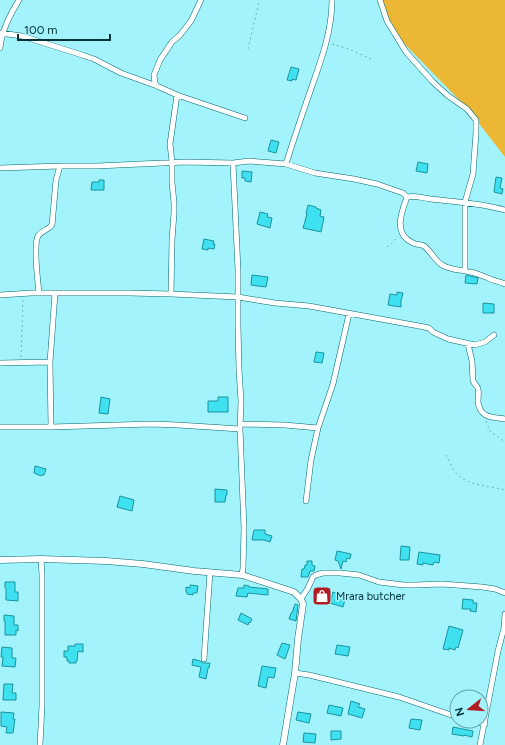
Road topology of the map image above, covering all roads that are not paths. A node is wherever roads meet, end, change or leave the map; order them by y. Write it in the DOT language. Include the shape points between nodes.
graph roads {
  1 [pos="19,0"];
  2 [pos="201,0"];
  3 [pos="332,0"];
  4 [pos="380,0"];
  5 [pos="1,33"];
  6 [pos="0,48"];
  7 [pos="157,86"];
  8 [pos="177,94"];
  9 [pos="245,118"];
  10 [pos="172,162"];
  11 [pos="233,163"];
  12 [pos="286,164"];
  13 [pos="60,166"];
  14 [pos="0,168"];
  15 [pos="407,197"];
  16 [pos="465,202"];
  17 [pos="505,210"];
  18 [pos="465,271"];
  19 [pos="505,284"];
  20 [pos="39,293"];
  21 [pos="55,293"];
  22 [pos="171,294"];
  23 [pos="0,296"];
  24 [pos="238,297"];
  25 [pos="349,314"];
  26 [pos="494,335"];
  27 [pos="468,344"];
  28 [pos="0,362"];
  29 [pos="50,362"];
  30 [pos="505,420"];
  31 [pos="0,427"];
  32 [pos="51,427"];
  33 [pos="240,427"];
  34 [pos="318,428"];
  35 [pos="306,501"];
  36 [pos="42,559"];
  37 [pos="0,560"];
  38 [pos="210,572"];
  39 [pos="242,575"];
  40 [pos="505,593"];
  41 [pos="301,598"];
  42 [pos="505,614"];
  43 [pos="504,628"];
  44 [pos="204,659"];
  45 [pos="295,673"];
  46 [pos="489,698"];
  47 [pos="449,713"];
  48 [pos="483,729"];
  49 [pos="480,744"];
  50 [pos="40,745"];
  51 [pos="283,745"];
  52 [pos="486,745"];
  1 -- 5 [label="street"];
  2 -- 7 [label="street" via="191,21 160,60 154,75"];
  3 -- 12 [label="street" via="330,29"];
  4 -- 16 [label="street" via="386,21 406,52 438,87 467,109 476,120 473,170"];
  5 -- 6 [label="street"];
  5 -- 7 [label="street" via="22,36 94,59 121,73"];
  7 -- 8 [label="street"];
  8 -- 9 [label="street"];
  8 -- 10 [label="street" via="170,144"];
  10 -- 11 [label="street"];
  10 -- 13 [label="street"];
  10 -- 22 [label="street" via="174,213"];
  11 -- 12 [label="street" via="249,161"];
  11 -- 24 [label="street"];
  12 -- 15 [label="street" via="315,173 376,184 403,193"];
  13 -- 14 [label="street"];
  13 -- 20 [label="street" via="56,180 52,225 37,238"];
  15 -- 16 [label="street"];
  15 -- 18 [label="street" via="400,219 404,236 412,243 424,246 441,265"];
  16 -- 17 [label="street"];
  16 -- 18 [label="street"];
  18 -- 19 [label="street"];
  20 -- 21 [label="street"];
  20 -- 23 [label="street"];
  21 -- 22 [label="street"];
  21 -- 29 [label="street"];
  22 -- 24 [label="street"];
  24 -- 25 [label="street"];
  24 -- 33 [label="street"];
  25 -- 27 [label="street" via="429,328 442,337"];
  25 -- 34 [label="street" via="333,384"];
  26 -- 27 [label="street" via="485,342"];
  27 -- 30 [label="street" via="480,409 492,418"];
  28 -- 29 [label="street"];
  29 -- 32 [label="street"];
  31 -- 32 [label="street"];
  32 -- 33 [label="street" via="178,424"];
  33 -- 34 [label="street" via="286,425"];
  33 -- 39 [label="street" via="244,533"];
  34 -- 35 [label="street"];
  36 -- 37 [label="street"];
  36 -- 38 [label="street" via="106,561"];
  36 -- 50 [label="street"];
  38 -- 39 [label="street"];
  38 -- 44 [label="street"];
  39 -- 41 [label="street" via="290,590"];
  40 -- 41 [label="street" via="482,587 379,582 340,573 316,575"];
  41 -- 45 [label="street" via="303,604"];
  42 -- 43 [label="street"];
  43 -- 46 [label="street"];
  45 -- 47 [label="street" via="399,697"];
  45 -- 51 [label="street"];
  48 -- 49 [label="street"];
  49 -- 52 [label="street"];
}
